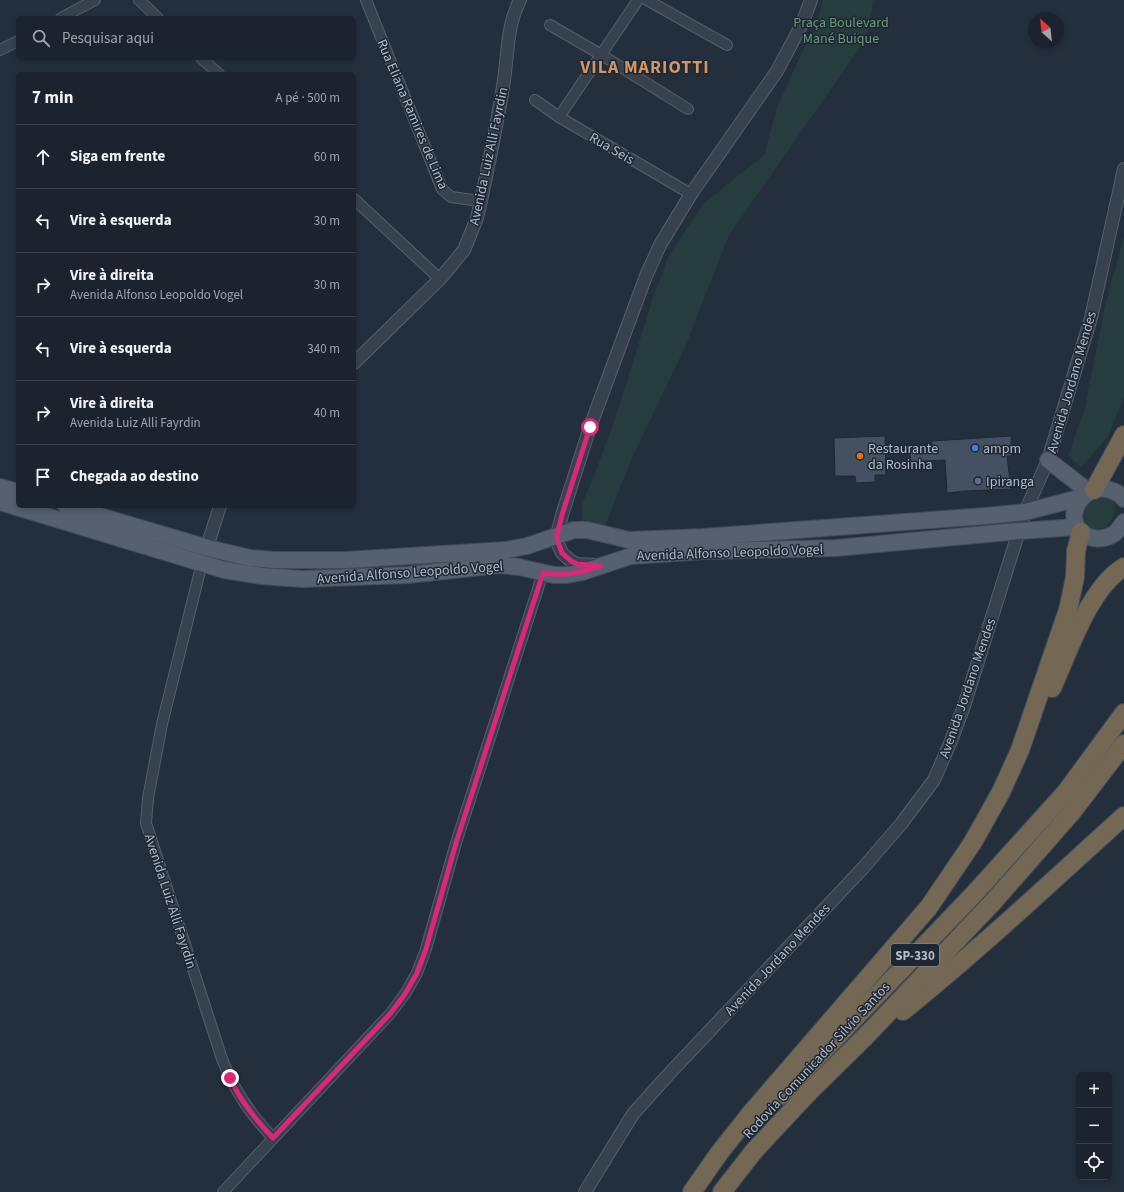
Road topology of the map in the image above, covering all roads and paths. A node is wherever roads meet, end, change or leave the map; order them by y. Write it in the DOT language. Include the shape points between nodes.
graph roads {
  1 [pos="95,0"];
  2 [pos="138,0"];
  3 [pos="366,0"];
  4 [pos="520,0"];
  5 [pos="638,0"];
  6 [pos="647,0"];
  7 [pos="811,0"];
  8 [pos="65,16"];
  9 [pos="156,16"];
  10 [pos="550,25"];
  11 [pos="16,42"];
  12 [pos="727,45"];
  13 [pos="0,50"];
  14 [pos="600,54"];
  15 [pos="203,60"];
  16 [pos="216,72"];
  17 [pos="535,100"];
  18 [pos="688,109"];
  19 [pos="559,117"];
  20 [pos="1124,169"];
  21 [pos="691,194"];
  22 [pos="356,201"];
  23 [pos="481,201"];
  24 [pos="440,279"];
  25 [pos="356,361"];
  26 [pos="1124,435"];
  27 [pos="1048,460"];
  28 [pos="0,486"];
  29 [pos="16,491"];
  30 [pos="1088,493"];
  31 [pos="1124,498"];
  32 [pos="0,502"];
  33 [pos="16,507"];
  34 [pos="20,508"];
  35 [pos="73,508"];
  36 [pos="219,508"];
  37 [pos="1025,512"];
  38 [pos="1123,525"];
  39 [pos="1079,530"];
  40 [pos="1019,531"];
  41 [pos="557,535"];
  42 [pos="208,548"];
  43 [pos="202,563"];
  44 [pos="601,566"];
  45 [pos="1124,567"];
  46 [pos="543,573"];
  47 [pos="1124,713"];
  48 [pos="1124,744"];
  49 [pos="1020,750"];
  50 [pos="1124,816"];
  51 [pos="866,1036"];
  52 [pos="273,1138"];
  53 [pos="223,1192"];
  54 [pos="584,1192"];
  55 [pos="692,1192"];
  56 [pos="699,1192"];
  57 [pos="722,1192"];
  1 -- 8 [label="street"];
  2 -- 9 [label="street"];
  3 -- 23 [label="street, Rua Eliana Ramires de Lima" via="442,189 451,197"];
  4 -- 23 [label="street, Avenida Luiz Alli Fayrdin" via="510,24 502,93"];
  5 -- 14 [label="street"];
  6 -- 12 [label="street"];
  7 -- 21 [label="street" via="802,24 777,71"];
  10 -- 14 [label="street"];
  11 -- 13 [label="street"];
  14 -- 18 [label="street"];
  14 -- 19 [label="street"];
  15 -- 16 [label="street"];
  17 -- 19 [label="street, Rua Seis"];
  19 -- 21 [label="street, Rua Seis"];
  20 -- 27 [label="street, Avenida Jordano Mendes" via="1091,318"];
  21 -- 41 [label="street" via="660,246 646,276 590,427"];
  22 -- 24 [label="street"];
  23 -- 24 [label="street, Avenida Luiz Alli Fayrdin" via="464,250"];
  24 -- 25 [label="street, Avenida Luiz Alli Fayrdin"];
  26 -- 30 [label="highway"];
  27 -- 30 [label="main road"];
  27 -- 37 [label="street, Avenida Jordano Mendes"];
  28 -- 29 [label="main road"];
  30 -- 31 [label="main road" via="1102,489 1110,490"];
  30 -- 37 [label="main road, Avenida Alfonso Leopoldo Vogel"];
  30 -- 39 [label="main road" via="1077,506 1075,517"];
  32 -- 33 [label="main road, Avenida Alfonso Leopoldo Vogel"];
  34 -- 43 [label="main road, Avenida Alfonso Leopoldo Vogel"];
  35 -- 42 [label="main road, Avenida Alfonso Leopoldo Vogel"];
  36 -- 42 [label="street, Avenida Luiz Alli Fayrdin"];
  37 -- 40 [label="street, Avenida Jordano Mendes"];
  37 -- 41 [label="main road, Avenida Alfonso Leopoldo Vogel" via="703,537 629,540 581,530"];
  38 -- 39 [label="main road" via="1113,535 1102,539 1091,538"];
  39 -- 40 [label="main road, Avenida Alfonso Leopoldo Vogel"];
  39 -- 49 [label="highway" via="1068,610"];
  40 -- 44 [label="main road, Avenida Alfonso Leopoldo Vogel" via="836,548 705,551 631,556"];
  40 -- 54 [label="street, Avenida Jordano Mendes" via="964,706 934,780 863,868 633,1114"];
  41 -- 42 [label="main road, Avenida Alfonso Leopoldo Vogel" via="527,546 506,550 346,560 256,559"];
  41 -- 44 [label="street" via="562,553 571,561"];
  42 -- 43 [label="street, Avenida Luiz Alli Fayrdin"];
  43 -- 46 [label="main road, Avenida Alfonso Leopoldo Vogel" via="224,570 261,576 302,579 408,575 500,565"];
  43 -- 52 [label="street, Avenida Luiz Alli Fayrdin" via="162,724 148,798 146,823 222,1059 244,1103"];
  44 -- 46 [label="main road, Avenida Alfonso Leopoldo Vogel" via="567,575"];
  45 -- 49 [label="highway" via="1106,581 1092,602 1038,720"];
  46 -- 52 [label="street" via="417,973 390,1014"];
  47 -- 56 [label="highway, Rodovia Comunicador Silvio Santos / SP-330" via="1066,792 973,895 755,1123"];
  48 -- 51 [label="highway, Rodovia Comunicador Silvio Santos / SP-330" via="1072,812 998,896"];
  49 -- 55 [label="highway" via="974,842 929,907 751,1113"];
  50 -- 51 [label="highway" via="935,985"];
  51 -- 57 [label="highway, Rodovia Comunicador Silvio Santos / SP-330" via="759,1146"];
  52 -- 53 [label="street"];
}
